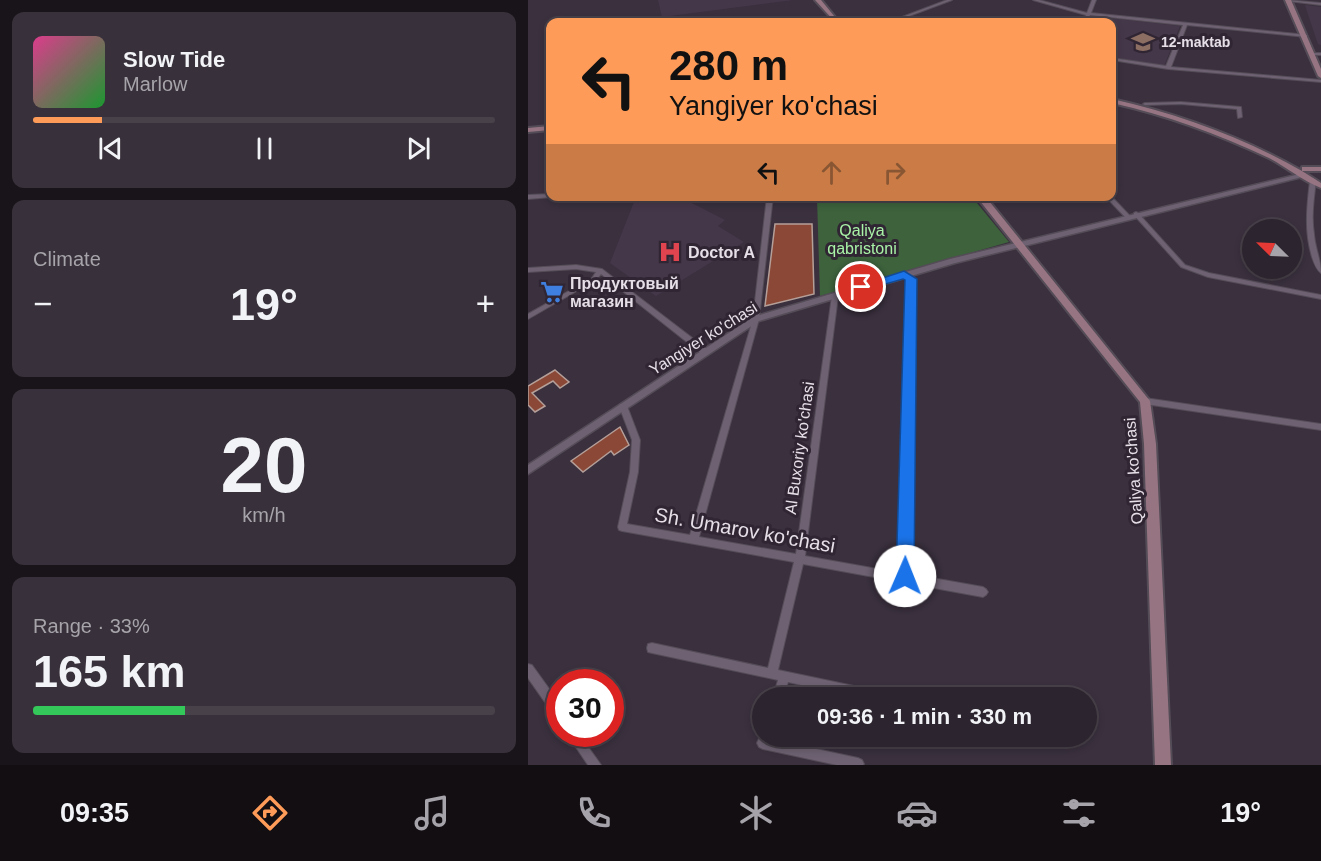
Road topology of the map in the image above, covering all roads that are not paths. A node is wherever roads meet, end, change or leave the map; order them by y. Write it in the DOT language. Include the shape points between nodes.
graph roads {
  1 [pos="818,0"];
  2 [pos="950,0"];
  3 [pos="1035,0"];
  4 [pos="1094,0"];
  5 [pos="1288,0"];
  6 [pos="1321,4"];
  7 [pos="1088,14"];
  8 [pos="834,18"];
  9 [pos="904,18"];
  10 [pos="1086,18"];
  11 [pos="1185,25"];
  12 [pos="1306,36"];
  13 [pos="1314,54"];
  14 [pos="1321,54"];
  15 [pos="1116,59"];
  16 [pos="1168,68"];
  17 [pos="1321,76"];
  18 [pos="1321,81"];
  19 [pos="1116,100"];
  20 [pos="1116,100"];
  21 [pos="1145,104"];
  22 [pos="1170,114"];
  23 [pos="1240,117"];
  24 [pos="546,126"];
  25 [pos="528,128"];
  26 [pos="1321,169"];
  27 [pos="1305,172"];
  28 [pos="1321,178"];
  29 [pos="1312,180"];
  30 [pos="1321,186"];
  31 [pos="546,196"];
  32 [pos="528,197"];
  33 [pos="769,201"];
  34 [pos="984,201"];
  35 [pos="1112,201"];
  36 [pos="1136,214"];
  37 [pos="1128,217"];
  38 [pos="1018,244"];
  39 [pos="528,270"];
  40 [pos="600,270"];
  41 [pos="1321,271"];
  42 [pos="904,274"];
  43 [pos="835,296"];
  44 [pos="1321,297"];
  45 [pos="528,317"];
  46 [pos="756,320"];
  47 [pos="705,352"];
  48 [pos="1145,401"];
  49 [pos="623,406"];
  50 [pos="1321,427"];
  51 [pos="528,470"];
  52 [pos="693,540"];
  53 [pos="800,558"];
  54 [pos="905,576"];
  55 [pos="983,592"];
  56 [pos="652,648"];
  57 [pos="528,669"];
  58 [pos="772,674"];
  59 [pos="784,676"];
  60 [pos="780,687"];
  61 [pos="836,687"];
  62 [pos="546,694"];
  63 [pos="582,747"];
  64 [pos="782,747"];
  65 [pos="858,764"];
  66 [pos="595,765"];
  67 [pos="1163,765"];
  1 -- 8 [label="main road"];
  2 -- 9 [label="street"];
  3 -- 7 [label="street"];
  4 -- 7 [label="street"];
  5 -- 6 [label="street"];
  5 -- 12 [label="main road"];
  7 -- 10 [label="street"];
  7 -- 11 [label="street"];
  11 -- 12 [label="street"];
  11 -- 16 [label="street"];
  12 -- 13 [label="main road"];
  13 -- 14 [label="street"];
  13 -- 17 [label="main road"];
  15 -- 16 [label="street"];
  16 -- 18 [label="street"];
  19 -- 21 [label="main road"];
  20 -- 22 [label="main road"];
  21 -- 22 [label="main road"];
  21 -- 23 [label="street" via="1239,108"];
  22 -- 27 [label="main road"];
  24 -- 25 [label="main road"];
  26 -- 27 [label="main road"];
  27 -- 28 [label="main road"];
  27 -- 29 [label="main road"];
  27 -- 36 [label="street, Yangiyer ko'chasi"];
  29 -- 30 [label="main road"];
  29 -- 41 [label="street" via="1308,226"];
  31 -- 32 [label="street"];
  33 -- 46 [label="street"];
  34 -- 38 [label="main road, Qaliya ko'chasi"];
  35 -- 37 [label="street"];
  36 -- 37 [label="street, Yangiyer ko'chasi"];
  36 -- 44 [label="street" via="1183,266 1208,275"];
  37 -- 38 [label="street, Yangiyer ko'chasi"];
  38 -- 42 [label="street, Yangiyer ko'chasi"];
  38 -- 48 [label="main road, Qaliya ko'chasi"];
  39 -- 40 [label="street"];
  40 -- 45 [label="street" via="594,279"];
  40 -- 47 [label="street"];
  42 -- 43 [label="street, Yangiyer ko'chasi"];
  42 -- 54 [label="street" via="911,279"];
  43 -- 46 [label="street, Yangiyer ko'chasi"];
  43 -- 53 [label="street, Al Buxoriy ko'chasi"];
  46 -- 47 [label="street, Yangiyer ko'chasi"];
  46 -- 52 [label="street"];
  47 -- 49 [label="street, Yangiyer ko'chasi"];
  48 -- 50 [label="street"];
  48 -- 67 [label="main road, Qaliya ko'chasi" via="1151,456"];
  49 -- 51 [label="street, Yangiyer ko'chasi"];
  49 -- 52 [label="street, Sh. Umarov ko'chasi" via="636,440 622,526"];
  52 -- 53 [label="street, Sh. Umarov ko'chasi"];
  53 -- 54 [label="street, Sh. Umarov ko'chasi"];
  53 -- 58 [label="street, Al Buxoriy ko'chasi"];
  54 -- 55 [label="street, Sh. Umarov ko'chasi"];
  56 -- 58 [label="street"];
  57 -- 62 [label="street"];
  58 -- 59 [label="street"];
  59 -- 60 [label="street"];
  59 -- 61 [label="street"];
  63 -- 66 [label="street"];
  64 -- 65 [label="street"];
}
